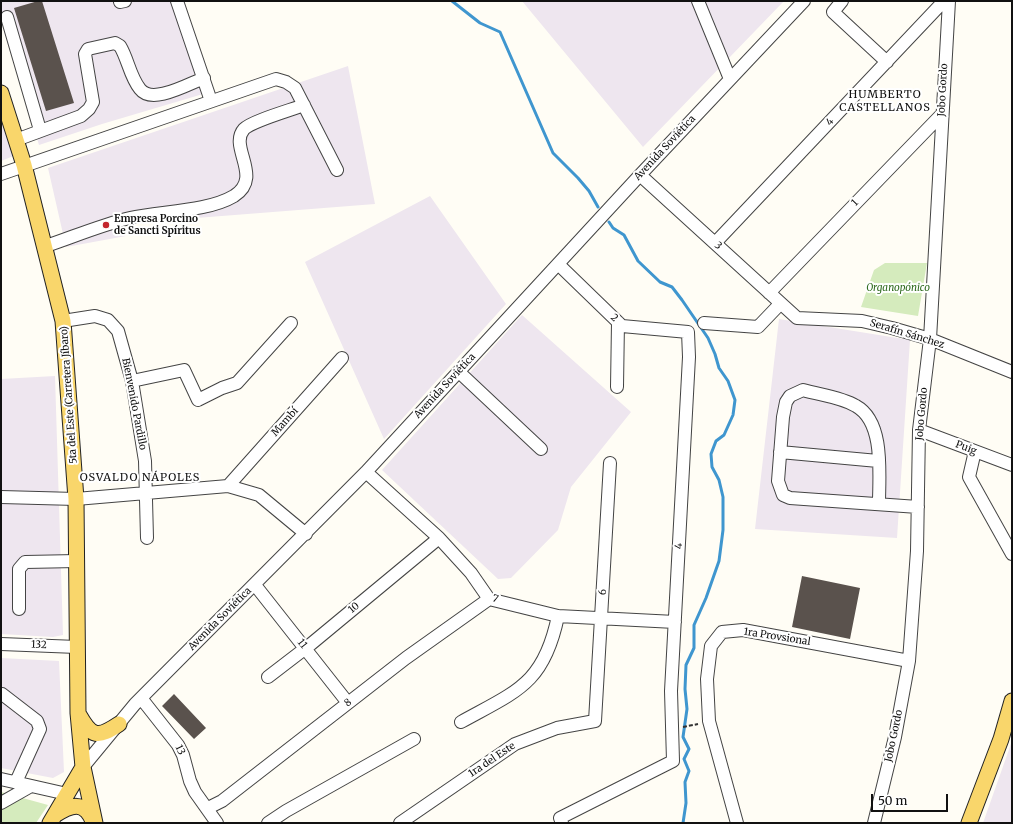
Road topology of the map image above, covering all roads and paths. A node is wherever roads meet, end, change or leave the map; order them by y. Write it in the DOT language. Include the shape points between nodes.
graph roads {
  1 [pos="177,1"];
  2 [pos="698,1"];
  3 [pos="804,1"];
  4 [pos="842,1"];
  5 [pos="944,1"];
  6 [pos="949,1"];
  7 [pos="6,17"];
  8 [pos="887,62"];
  9 [pos="204,78"];
  10 [pos="730,79"];
  11 [pos="1,93"];
  12 [pos="211,101"];
  13 [pos="304,105"];
  14 [pos="942,114"];
  15 [pos="40,130"];
  16 [pos="16,140"];
  17 [pos="24,166"];
  18 [pos="337,170"];
  19 [pos="1,174"];
  20 [pos="640,175"];
  21 [pos="715,243"];
  22 [pos="46,246"];
  23 [pos="558,264"];
  24 [pos="769,293"];
  25 [pos="780,304"];
  26 [pos="797,318"];
  27 [pos="63,321"];
  28 [pos="618,322"];
  29 [pos="291,323"];
  30 [pos="704,323"];
  31 [pos="688,332"];
  32 [pos="930,339"];
  33 [pos="342,358"];
  34 [pos="459,372"];
  35 [pos="1012,372"];
  36 [pos="132,381"];
  37 [pos="617,387"];
  38 [pos="919,430"];
  39 [pos="541,449"];
  40 [pos="975,451"];
  41 [pos="780,452"];
  42 [pos="878,461"];
  43 [pos="610,463"];
  44 [pos="1012,465"];
  45 [pos="366,472"];
  46 [pos="228,486"];
  47 [pos="145,492"];
  48 [pos="1,497"];
  49 [pos="76,499"];
  50 [pos="879,504"];
  51 [pos="918,507"];
  52 [pos="306,534"];
  53 [pos="147,538"];
  54 [pos="440,538"];
  55 [pos="1012,554"];
  56 [pos="77,561"];
  57 [pos="255,585"];
  58 [pos="489,599"];
  59 [pos="19,609"];
  60 [pos="558,616"];
  61 [pos="601,619"];
  62 [pos="675,622"];
  63 [pos="1,644"];
  64 [pos="78,647"];
  65 [pos="306,648"];
  66 [pos="909,661"];
  67 [pos="268,677"];
  68 [pos="2,694"];
  69 [pos="141,698"];
  70 [pos="1012,702"];
  71 [pos="348,703"];
  72 [pos="78,713"];
  73 [pos="594,721"];
  74 [pos="461,722"];
  75 [pos="118,724"];
  76 [pos="414,739"];
  77 [pos="83,767"];
  78 [pos="1,779"];
  79 [pos="16,782"];
  80 [pos="31,786"];
  81 [pos="67,794"];
  82 [pos="1,803"];
  83 [pos="208,808"];
  84 [pos="52,819"];
  85 [pos="94,823"];
  86 [pos="217,823"];
  87 [pos="268,823"];
  88 [pos="400,823"];
  89 [pos="562,823"];
  90 [pos="737,823"];
  91 [pos="874,823"];
  92 [pos="968,823"];
  1 -- 9 [label="street"];
  2 -- 10 [label="street"];
  3 -- 10 [label="street, Avenida Soviética"];
  4 -- 8 [label="street" via="833,12"];
  5 -- 8 [label="street, 4"];
  6 -- 14 [label="street, Jobo Gordo"];
  7 -- 15 [label="street"];
  8 -- 21 [label="street, 4"];
  9 -- 12 [label="street"];
  9 -- 15 [label="street" via="157,96 147,95 140,89 120,46 115,43 88,49 85,54 92,102 89,109 81,116"];
  10 -- 20 [label="street, Avenida Soviética"];
  11 -- 16 [label="main road, 5ta del Este (Carretera Jíbaro)"];
  12 -- 13 [label="street" via="276,78 295,88"];
  12 -- 17 [label="street"];
  13 -- 18 [label="street"];
  13 -- 22 [label="street" via="244,129 239,140 248,175 234,196 213,204 130,218"];
  14 -- 24 [label="street, 1"];
  14 -- 32 [label="street, Jobo Gordo"];
  15 -- 16 [label="street"];
  16 -- 17 [label="main road, 5ta del Este (Carretera Jíbaro)"];
  17 -- 19 [label="street"];
  17 -- 22 [label="main road, 5ta del Este (Carretera Jíbaro)"];
  20 -- 21 [label="street, 3"];
  20 -- 23 [label="street, Avenida Soviética"];
  21 -- 24 [label="street, 3"];
  22 -- 27 [label="main road, 5ta del Este (Carretera Jíbaro)"];
  23 -- 28 [label="street, 2"];
  23 -- 34 [label="street, Avenida Soviética"];
  24 -- 25 [label="street, 3"];
  25 -- 26 [label="street, 3"];
  25 -- 30 [label="street" via="758,327"];
  26 -- 32 [label="street, Serafín Sánchez" via="862,321"];
  27 -- 36 [label="street, Bienvenido Pardillo" via="95,316 108,320 118,331"];
  27 -- 49 [label="main road, 5ta del Este (Carretera Jíbaro)"];
  28 -- 31 [label="street, 2" via="622,326"];
  28 -- 37 [label="street"];
  29 -- 36 [label="street" via="237,383 198,400 184,370"];
  31 -- 62 [label="street, 4" via="689,357"];
  32 -- 35 [label="street, Serafín Sánchez"];
  32 -- 38 [label="street, Jobo Gordo"];
  33 -- 46 [label="street, Mambí"];
  34 -- 39 [label="street"];
  34 -- 45 [label="street, Avenida Soviética"];
  36 -- 47 [label="street, Bienvenido Pardillo" via="145,461"];
  38 -- 40 [label="street, Puig"];
  38 -- 51 [label="street, Jobo Gordo"];
  40 -- 44 [label="street, Puig"];
  40 -- 55 [label="street" via="969,477"];
  41 -- 42 [label="street"];
  41 -- 42 [label="street" via="786,402 797,391 803,390 844,401 864,412 874,426"];
  41 -- 50 [label="street" via="778,481 783,495 790,498"];
  42 -- 50 [label="street"];
  43 -- 61 [label="street, 6"];
  45 -- 52 [label="street, Avenida Soviética"];
  45 -- 54 [label="street, 7"];
  46 -- 47 [label="street"];
  46 -- 52 [label="street" via="259,495"];
  47 -- 49 [label="street"];
  47 -- 53 [label="street, Bienvenido Pardillo"];
  48 -- 49 [label="street"];
  49 -- 56 [label="main road, 5ta del Este (Carretera Jíbaro)"];
  50 -- 51 [label="street"];
  51 -- 66 [label="street, Jobo Gordo"];
  52 -- 57 [label="street, Avenida Soviética"];
  54 -- 58 [label="street, 7" via="471,573"];
  54 -- 65 [label="street, 10"];
  56 -- 59 [label="street" via="25,562 19,569"];
  56 -- 64 [label="main road, 5ta del Este (Carretera Jíbaro)"];
  57 -- 65 [label="street, 11"];
  57 -- 69 [label="street, Avenida Soviética"];
  58 -- 60 [label="street, 7"];
  58 -- 71 [label="street, 8"];
  60 -- 61 [label="street, 7"];
  60 -- 74 [label="street" via="553,641 532,678 519,690"];
  61 -- 62 [label="street, 7"];
  61 -- 73 [label="street, 6"];
  62 -- 89 [label="street, 4" via="671,691 673,761 560,818"];
  63 -- 64 [label="street, 132"];
  64 -- 72 [label="main road, 5ta del Este (Carretera Jíbaro)"];
  65 -- 67 [label="street, 10"];
  65 -- 71 [label="street, 11"];
  66 -- 90 [label="street, 1ra Provsional" via="743,630 722,632 711,646 707,679 709,721"];
  66 -- 91 [label="street, Jobo Gordo" via="895,737"];
  68 -- 79 [label="street" via="37,721 40,729"];
  69 -- 75 [label="street, Avenida Soviética"];
  69 -- 83 [label="street, 13" via="178,745 195,792"];
  70 -- 92 [label="main road" via="1001,739"];
  71 -- 83 [label="street, 8" via="222,801"];
  72 -- 75 [label="main road" via="88,730 94,734 108,731"];
  72 -- 77 [label="main road, 5ta del Este (Carretera Jíbaro)"];
  73 -- 88 [label="street, 1ra del Este" via="557,728 516,744"];
  75 -- 77 [label="street, Avenida Soviética"];
  76 -- 87 [label="street" via="286,810"];
  77 -- 81 [label="main road"];
  77 -- 85 [label="main road, 5ta del Este (Carretera Jíbaro)"];
  78 -- 79 [label="street"];
  79 -- 80 [label="street"];
  80 -- 81 [label="street"];
  80 -- 82 [label="street"];
  81 -- 84 [label="main road"];
  83 -- 86 [label="street, 13"];
  84 -- 85 [label="main road" via="69,806 81,806 90,813"];
}
